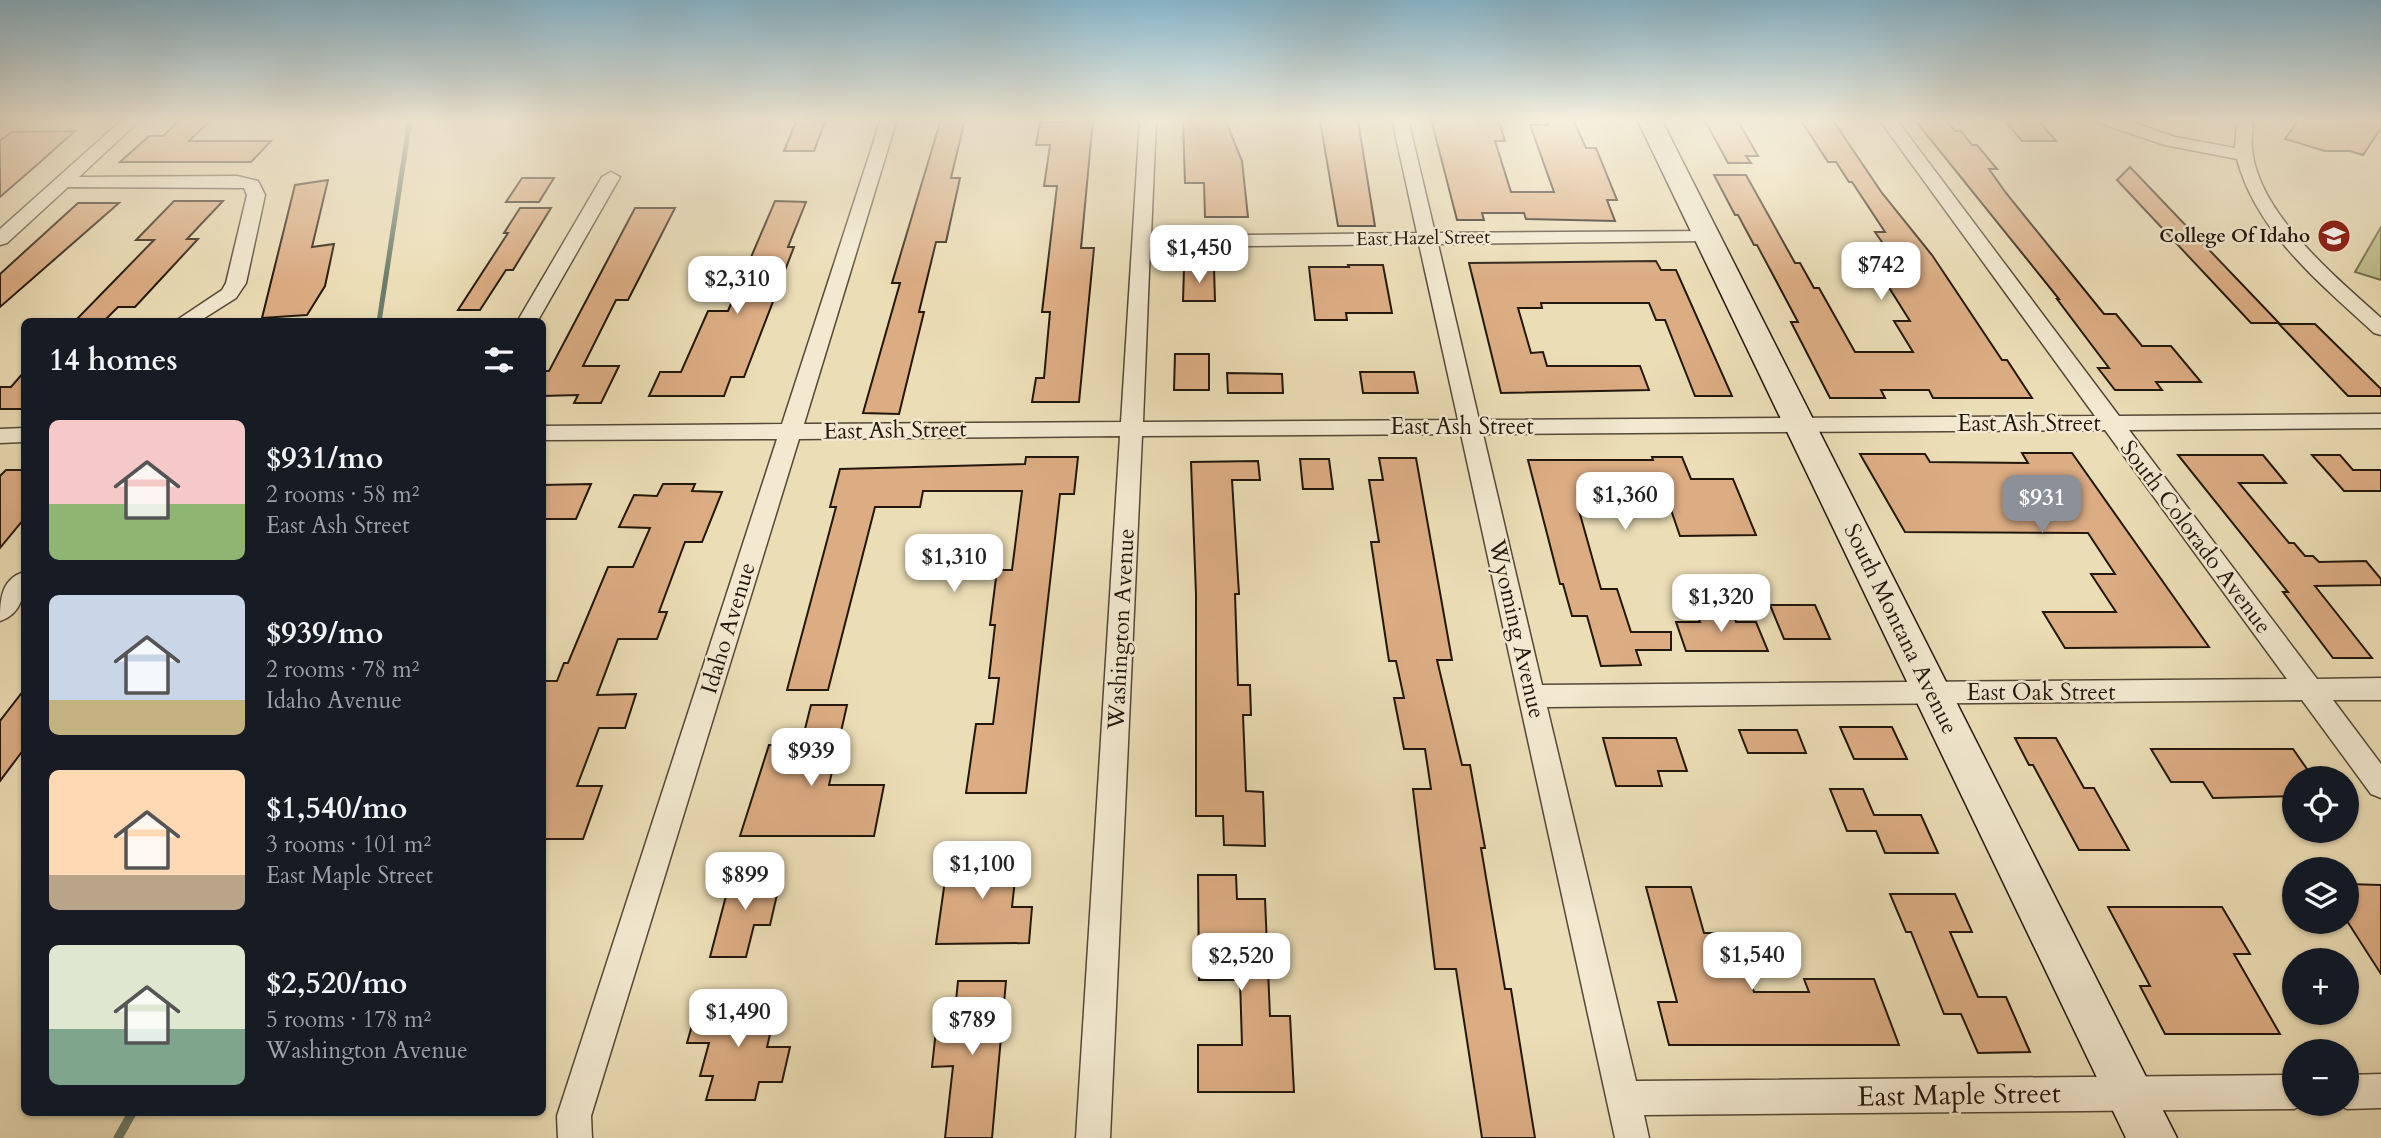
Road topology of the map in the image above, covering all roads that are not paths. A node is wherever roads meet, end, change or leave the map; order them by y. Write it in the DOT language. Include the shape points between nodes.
graph roads {
  1 [pos="75,172"];
  2 [pos="872,172"];
  3 [pos="1145,172"];
  4 [pos="1411,172"];
  5 [pos="1675,172"];
  6 [pos="1926,172"];
  7 [pos="2251,172"];
  8 [pos="611,177"];
  9 [pos="64,182"];
  10 [pos="1707,235"];
  11 [pos="1425,238"];
  12 [pos="0,239"];
  13 [pos="1140,242"];
  14 [pos="190,318"];
  15 [pos="529,318"];
  16 [pos="2381,328"];
  17 [pos="2381,421"];
  18 [pos="2111,423"];
  19 [pos="1800,424"];
  20 [pos="1468,426"];
  21 [pos="1133,428"];
  22 [pos="790,431"];
  23 [pos="546,433"];
  24 [pos="21,435"];
  25 [pos="0,436"];
  26 [pos="21,585"];
  27 [pos="0,611"];
  28 [pos="2381,689"];
  29 [pos="2310,690"];
  30 [pos="1932,693"];
  31 [pos="1533,696"];
  32 [pos="2381,786"];
  33 [pos="2381,1091"];
  34 [pos="2282,1092"];
  35 [pos="2359,1092"];
  36 [pos="2130,1094"];
  37 [pos="1623,1098"];
  38 [pos="575,1138"];
  39 [pos="1093,1138"];
  40 [pos="1632,1138"];
  41 [pos="2152,1138"];
  1 -- 9 [label="street"];
  2 -- 22 [label="street, Idaho Avenue"];
  3 -- 13 [label="street, Washington Avenue"];
  4 -- 11 [label="street, Wyoming Avenue"];
  5 -- 10 [label="street, South Montana Avenue"];
  6 -- 18 [label="street, South Colorado Avenue"];
  7 -- 16 [label="street" via="2273,218 2300,253"];
  8 -- 15 [label="street"];
  9 -- 12 [label="street"];
  9 -- 14 [label="street" via="237,181 253,185 256,195 236,282 229,294"];
  10 -- 11 [label="street, East Hazel Street"];
  10 -- 19 [label="street, South Montana Avenue"];
  11 -- 13 [label="street, East Hazel Street"];
  11 -- 20 [label="street, Wyoming Avenue"];
  13 -- 21 [label="street, Washington Avenue"];
  17 -- 18 [label="street, East Ash Street"];
  18 -- 19 [label="street, East Ash Street"];
  18 -- 29 [label="street, South Colorado Avenue"];
  19 -- 20 [label="street, East Ash Street"];
  19 -- 30 [label="street, South Montana Avenue"];
  20 -- 21 [label="street, East Ash Street"];
  20 -- 31 [label="street, Wyoming Avenue"];
  21 -- 22 [label="street, East Ash Street"];
  21 -- 39 [label="street, Washington Avenue"];
  22 -- 23 [label="street, East Ash Street"];
  22 -- 38 [label="street, Idaho Avenue" via="574,1116"];
  24 -- 25 [label="street"];
  26 -- 27 [label="street"];
  28 -- 29 [label="street, East Oak Street"];
  29 -- 30 [label="street, East Oak Street"];
  29 -- 32 [label="street, South Colorado Avenue"];
  30 -- 31 [label="street, East Oak Street"];
  30 -- 36 [label="street, South Montana Avenue"];
  31 -- 37 [label="street, Wyoming Avenue"];
  33 -- 35 [label="street"];
  34 -- 36 [label="street, East Maple Street"];
  36 -- 37 [label="street, East Maple Street"];
  36 -- 41 [label="street, South Montana Avenue"];
  37 -- 40 [label="street, Wyoming Avenue"];
}
